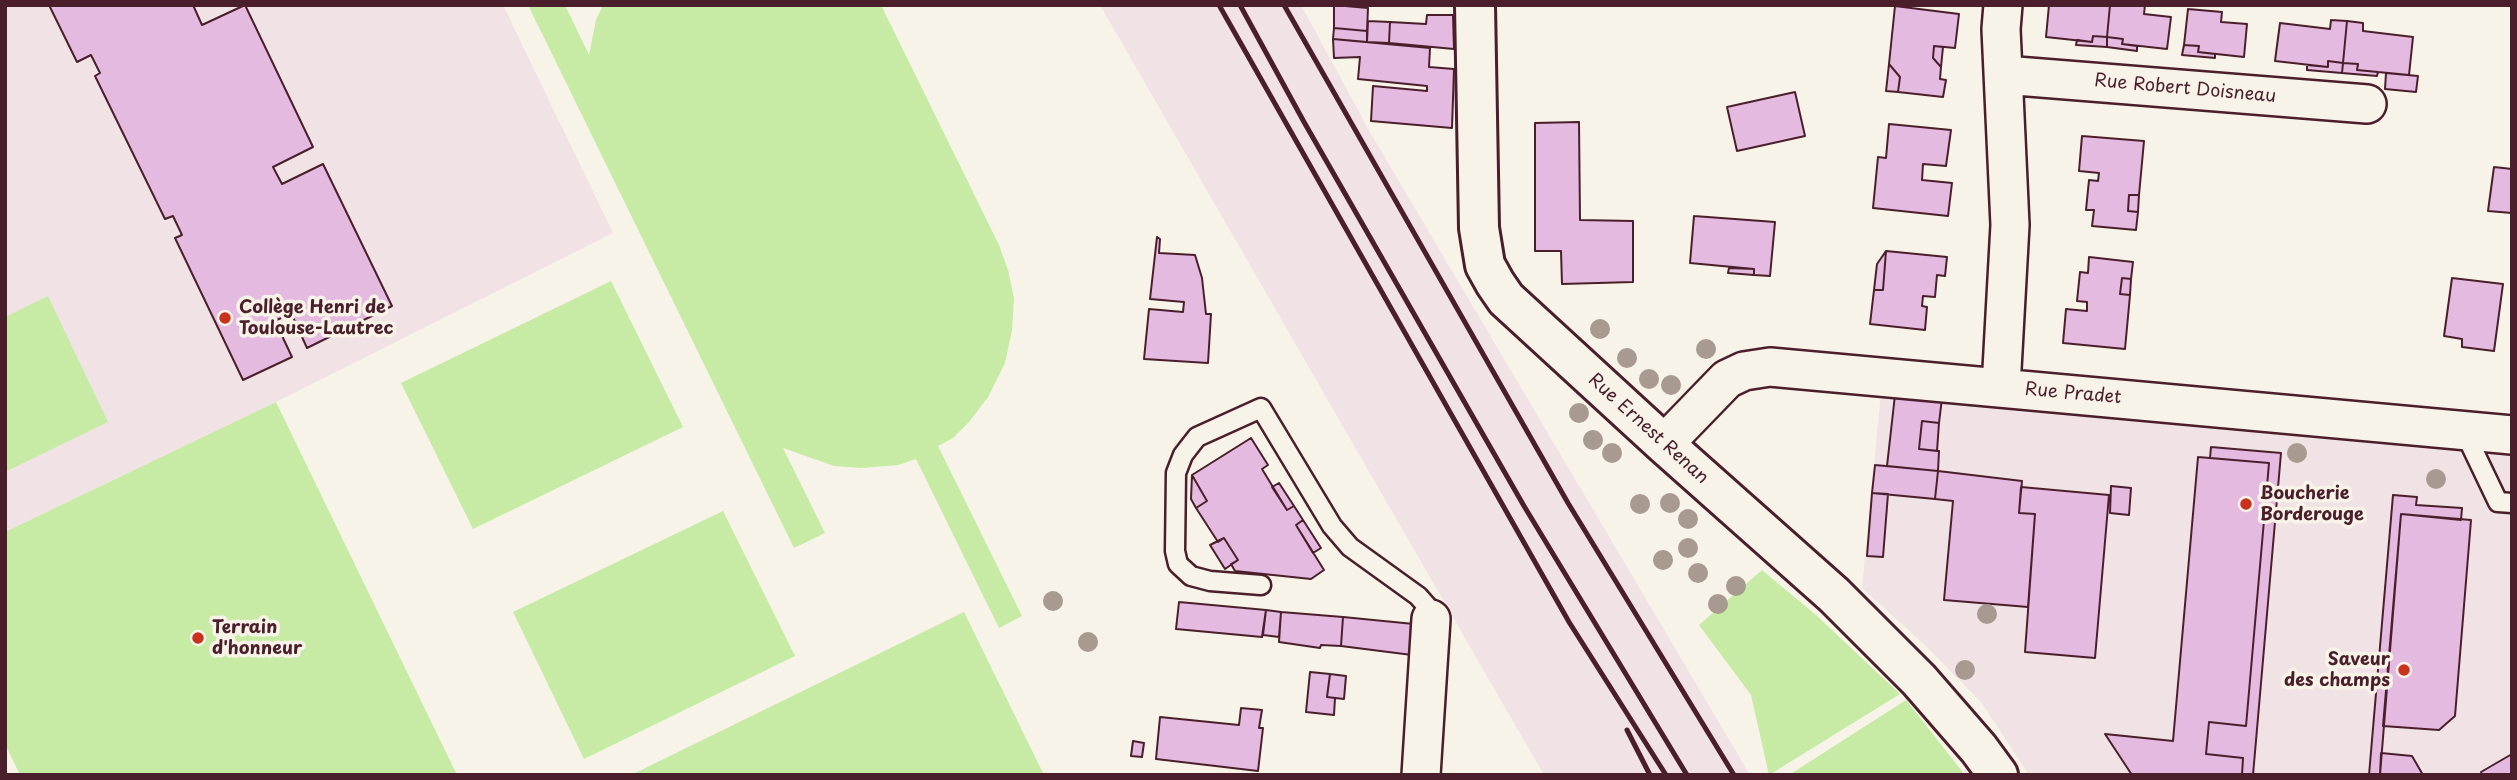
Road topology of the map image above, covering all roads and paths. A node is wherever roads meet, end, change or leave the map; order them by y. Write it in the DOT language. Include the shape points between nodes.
graph roads {
  1 [pos="1475,5"];
  2 [pos="2003,5"];
  3 [pos="2004,75"];
  4 [pos="2367,104"];
  5 [pos="2001,387"];
  6 [pos="2464,431"];
  7 [pos="2512,435"];
  8 [pos="1664,444"];
  9 [pos="2512,503"];
  10 [pos="1261,585"];
  11 [pos="1431,619"];
  12 [pos="1422,775"];
  13 [pos="1998,775"];
  1 -- 8 [label="street, Rue Ernest Renan" via="1479,228 1485,265 1506,299"];
  2 -- 3 [label="street"];
  3 -- 4 [label="street, Rue Robert Doisneau"];
  3 -- 5 [label="street" via="2010,225"];
  5 -- 6 [label="street, Rue Pradet"];
  5 -- 8 [label="street, Rue Pradet" via="1770,367 1744,371 1727,379"];
  6 -- 7 [label="street, Rue Pradet"];
  6 -- 9 [label="lane" via="2498,502"];
  8 -- 13 [label="street, Rue Ernest Renan" via="1834,595 1919,680"];
  10 -- 11 [label="lane" via="1191,576 1178,565 1175,551 1176,473 1183,454 1197,437 1261,408 1332,526 1350,547 1418,596"];
  11 -- 12 [label="street"];
}
